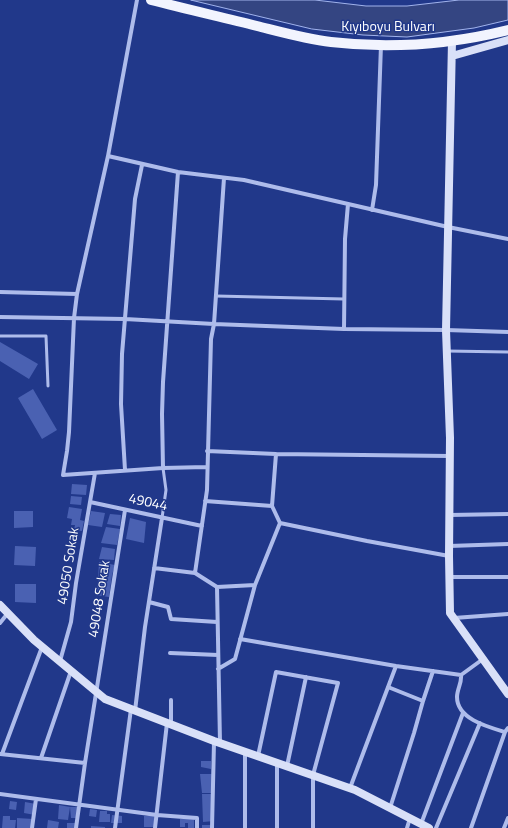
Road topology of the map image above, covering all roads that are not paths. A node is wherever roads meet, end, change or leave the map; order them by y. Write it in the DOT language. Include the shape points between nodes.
graph roads {
  1 [pos="137,0"];
  2 [pos="151,0"];
  3 [pos="508,30"];
  4 [pos="508,40"];
  5 [pos="452,41"];
  6 [pos="381,45"];
  7 [pos="452,56"];
  8 [pos="108,156"];
  9 [pos="142,165"];
  10 [pos="178,172"];
  11 [pos="224,178"];
  12 [pos="348,204"];
  13 [pos="372,210"];
  14 [pos="448,227"];
  15 [pos="508,239"];
  16 [pos="0,292"];
  17 [pos="77,294"];
  18 [pos="216,296"];
  19 [pos="344,299"];
  20 [pos="0,317"];
  21 [pos="74,318"];
  22 [pos="125,319"];
  23 [pos="166,321"];
  24 [pos="214,324"];
  25 [pos="344,329"];
  26 [pos="446,330"];
  27 [pos="508,332"];
  28 [pos="0,336"];
  29 [pos="447,351"];
  30 [pos="508,352"];
  31 [pos="48,386"];
  32 [pos="207,451"];
  33 [pos="276,454"];
  34 [pos="449,456"];
  35 [pos="206,467"];
  36 [pos="163,468"];
  37 [pos="125,470"];
  38 [pos="95,473"];
  39 [pos="205,501"];
  40 [pos="90,502"];
  41 [pos="272,506"];
  42 [pos="125,510"];
  43 [pos="508,514"];
  44 [pos="449,515"];
  45 [pos="162,518"];
  46 [pos="280,523"];
  47 [pos="202,526"];
  48 [pos="508,544"];
  49 [pos="449,546"];
  50 [pos="449,556"];
  51 [pos="154,568"];
  52 [pos="195,573"];
  53 [pos="449,577"];
  54 [pos="508,577"];
  55 [pos="255,585"];
  56 [pos="217,587"];
  57 [pos="149,602"];
  58 [pos="0,605"];
  59 [pos="8,613"];
  60 [pos="508,614"];
  61 [pos="454,618"];
  62 [pos="217,622"];
  63 [pos="0,623"];
  64 [pos="240,639"];
  65 [pos="42,647"];
  66 [pos="170,653"];
  67 [pos="218,655"];
  68 [pos="483,659"];
  69 [pos="60,662"];
  70 [pos="396,666"];
  71 [pos="218,669"];
  72 [pos="71,671"];
  73 [pos="433,671"];
  74 [pos="461,675"];
  75 [pos="306,677"];
  76 [pos="388,687"];
  77 [pos="97,692"];
  78 [pos="508,694"];
  79 [pos="171,700"];
  80 [pos="422,701"];
  81 [pos="133,710"];
  82 [pos="463,713"];
  83 [pos="480,723"];
  84 [pos="169,724"];
  85 [pos="508,728"];
  86 [pos="505,732"];
  87 [pos="217,742"];
  88 [pos="245,752"];
  89 [pos="1,754"];
  90 [pos="258,756"];
  91 [pos="41,758"];
  92 [pos="85,762"];
  93 [pos="276,763"];
  94 [pos="287,766"];
  95 [pos="313,775"];
  96 [pos="350,788"];
  97 [pos="0,794"];
  98 [pos="36,799"];
  99 [pos="79,805"];
  100 [pos="390,808"];
  101 [pos="117,810"];
  102 [pos="157,815"];
  103 [pos="410,818"];
  104 [pos="508,818"];
  105 [pos="425,826"];
  106 [pos="32,828"];
  107 [pos="76,828"];
  108 [pos="115,828"];
  109 [pos="155,828"];
  110 [pos="197,828"];
  111 [pos="212,828"];
  112 [pos="245,828"];
  113 [pos="278,828"];
  114 [pos="313,828"];
  115 [pos="407,828"];
  116 [pos="436,828"];
  117 [pos="471,828"];
  118 [pos="504,828"];
  1 -- 8 [label="street"];
  2 -- 6 [label="main road, Kıyıboyu Bulvarı" via="330,42"];
  3 -- 5 [label="main road, Kıyıboyu Bulvarı"];
  4 -- 7 [label="main road"];
  5 -- 6 [label="main road, Kıyıboyu Bulvarı"];
  5 -- 7 [label="main road"];
  6 -- 13 [label="street" via="376,185"];
  7 -- 14 [label="main road"];
  8 -- 9 [label="street"];
  8 -- 17 [label="street"];
  9 -- 10 [label="street"];
  9 -- 22 [label="street" via="135,199"];
  10 -- 11 [label="street"];
  10 -- 23 [label="street"];
  11 -- 12 [label="street" via="244,180"];
  11 -- 18 [label="street"];
  12 -- 13 [label="street"];
  12 -- 19 [label="street"];
  13 -- 14 [label="street"];
  14 -- 15 [label="street"];
  14 -- 26 [label="main road"];
  16 -- 17 [label="street"];
  17 -- 21 [label="street"];
  18 -- 19 [label="lane"];
  18 -- 24 [label="street"];
  19 -- 25 [label="street"];
  20 -- 21 [label="street"];
  21 -- 22 [label="street"];
  21 -- 38 [label="street" via="69,432 63,475"];
  22 -- 23 [label="street"];
  22 -- 37 [label="street" via="121,379"];
  23 -- 24 [label="street"];
  23 -- 36 [label="street" via="162,414"];
  24 -- 25 [label="street"];
  24 -- 32 [label="street" via="211,339"];
  25 -- 26 [label="street"];
  26 -- 27 [label="street"];
  26 -- 29 [label="main road"];
  28 -- 31 [label="lane" via="46,336"];
  29 -- 30 [label="lane"];
  29 -- 34 [label="main road"];
  32 -- 33 [label="street"];
  32 -- 35 [label="street"];
  33 -- 34 [label="street"];
  33 -- 41 [label="street"];
  34 -- 44 [label="main road"];
  35 -- 36 [label="street"];
  35 -- 39 [label="street"];
  36 -- 37 [label="street"];
  36 -- 45 [label="lane" via="166,490"];
  37 -- 38 [label="street"];
  38 -- 40 [label="street, 49050 Sokak"];
  39 -- 41 [label="street"];
  39 -- 47 [label="street"];
  40 -- 42 [label="street, 49044"];
  40 -- 69 [label="street, 49050 Sokak" via="71,622"];
  41 -- 46 [label="street"];
  42 -- 45 [label="street, 49044"];
  42 -- 77 [label="street, 49048 Sokak"];
  43 -- 44 [label="street"];
  44 -- 49 [label="main road"];
  45 -- 47 [label="street, 49044"];
  45 -- 51 [label="street"];
  46 -- 50 [label="street"];
  46 -- 55 [label="street"];
  47 -- 52 [label="street"];
  48 -- 49 [label="street"];
  49 -- 50 [label="main road"];
  50 -- 53 [label="main road"];
  51 -- 52 [label="street"];
  51 -- 57 [label="street"];
  52 -- 56 [label="street"];
  53 -- 54 [label="street"];
  53 -- 61 [label="main road" via="450,613"];
  55 -- 56 [label="street"];
  55 -- 64 [label="street"];
  56 -- 62 [label="street"];
  57 -- 62 [label="street" via="168,607 171,619"];
  57 -- 81 [label="street"];
  58 -- 59 [label="main road"];
  59 -- 63 [label="street"];
  59 -- 65 [label="main road"];
  60 -- 61 [label="street"];
  61 -- 68 [label="main road"];
  62 -- 67 [label="street"];
  64 -- 70 [label="street"];
  64 -- 71 [label="street" via="235,659"];
  65 -- 69 [label="main road"];
  65 -- 89 [label="street"];
  66 -- 67 [label="street"];
  67 -- 71 [label="street"];
  68 -- 74 [label="street"];
  68 -- 78 [label="main road"];
  69 -- 72 [label="main road"];
  70 -- 73 [label="street"];
  70 -- 76 [label="street"];
  71 -- 87 [label="street"];
  72 -- 77 [label="main road"];
  72 -- 91 [label="street"];
  73 -- 74 [label="street"];
  73 -- 80 [label="street"];
  74 -- 82 [label="street" via="457,700"];
  75 -- 90 [label="street" via="276,672"];
  75 -- 94 [label="street"];
  75 -- 95 [label="street" via="338,683"];
  76 -- 80 [label="street"];
  76 -- 96 [label="street"];
  77 -- 81 [label="main road" via="105,699"];
  77 -- 92 [label="street, 49048 Sokak"];
  79 -- 84 [label="street"];
  80 -- 100 [label="street"];
  81 -- 84 [label="main road"];
  81 -- 101 [label="street"];
  82 -- 83 [label="street"];
  82 -- 105 [label="street"];
  83 -- 86 [label="street"];
  83 -- 116 [label="street"];
  84 -- 87 [label="main road"];
  84 -- 102 [label="street"];
  85 -- 86 [label="street"];
  86 -- 117 [label="street"];
  87 -- 88 [label="main road"];
  87 -- 111 [label="street"];
  88 -- 90 [label="main road"];
  88 -- 112 [label="street"];
  89 -- 91 [label="street"];
  90 -- 93 [label="main road"];
  91 -- 92 [label="street"];
  92 -- 99 [label="street, 49048 Sokak"];
  93 -- 94 [label="main road"];
  93 -- 113 [label="street"];
  94 -- 95 [label="main road"];
  95 -- 96 [label="main road"];
  95 -- 114 [label="street"];
  96 -- 100 [label="main road"];
  97 -- 98 [label="street"];
  98 -- 99 [label="street"];
  98 -- 106 [label="street"];
  99 -- 101 [label="street"];
  99 -- 107 [label="street, 49048 Sokak"];
  100 -- 103 [label="main road"];
  101 -- 102 [label="street"];
  101 -- 108 [label="street"];
  102 -- 109 [label="street"];
  102 -- 110 [label="street" via="197,818"];
  103 -- 105 [label="main road"];
  103 -- 115 [label="street"];
  104 -- 118 [label="street"];
}
